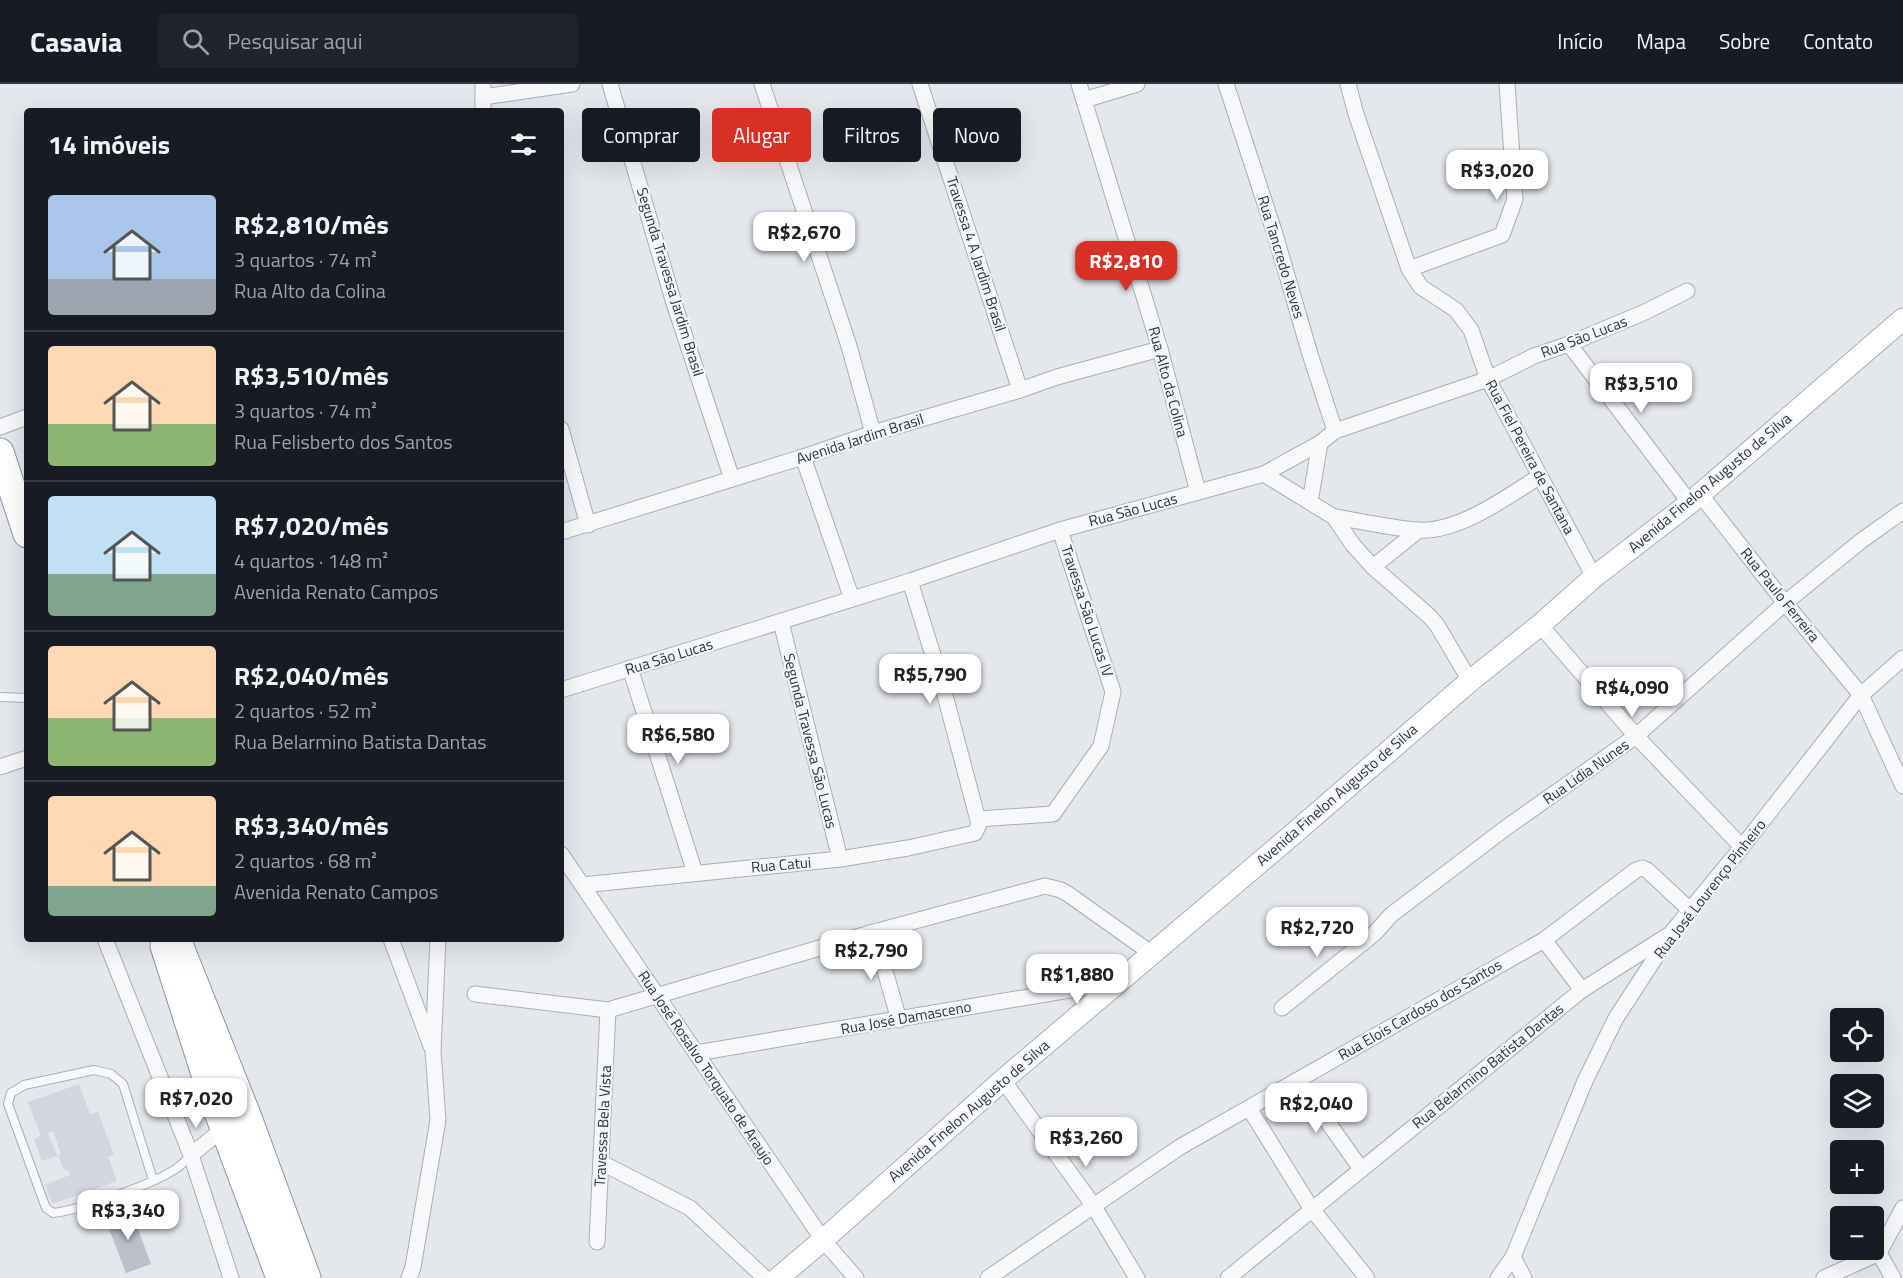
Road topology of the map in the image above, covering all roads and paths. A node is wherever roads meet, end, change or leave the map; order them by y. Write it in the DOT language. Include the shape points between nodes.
graph roads {
  1 [pos="572,84"];
  2 [pos="610,84"];
  3 [pos="762,84"];
  4 [pos="920,84"];
  5 [pos="1079,84"];
  6 [pos="1137,84"];
  7 [pos="1226,84"];
  8 [pos="1348,84"];
  9 [pos="1507,84"];
  10 [pos="483,97"];
  11 [pos="1084,100"];
  12 [pos="1409,269"];
  13 [pos="1687,291"];
  14 [pos="1903,319"];
  15 [pos="1569,344"];
  16 [pos="1160,349"];
  17 [pos="1488,379"];
  18 [pos="1020,390"];
  19 [pos="24,418"];
  20 [pos="0,427"];
  21 [pos="1335,432"];
  22 [pos="873,433"];
  23 [pos="564,440"];
  24 [pos="1320,443"];
  25 [pos="803,457"];
  26 [pos="2,464"];
  27 [pos="1264,474"];
  28 [pos="1540,476"];
  29 [pos="732,479"];
  30 [pos="1198,492"];
  31 [pos="1695,499"];
  32 [pos="1310,502"];
  33 [pos="1903,511"];
  34 [pos="1335,517"];
  35 [pos="588,525"];
  36 [pos="24,526"];
  37 [pos="1060,530"];
  38 [pos="1419,530"];
  39 [pos="564,531"];
  40 [pos="1373,567"];
  41 [pos="1594,577"];
  42 [pos="910,581"];
  43 [pos="852,599"];
  44 [pos="1785,603"];
  45 [pos="781,622"];
  46 [pos="1540,624"];
  47 [pos="1903,658"];
  48 [pos="630,668"];
  49 [pos="1470,681"];
  50 [pos="564,689"];
  51 [pos="1113,692"];
  52 [pos="1861,695"];
  53 [pos="0,697"];
  54 [pos="24,698"];
  55 [pos="1636,736"];
  56 [pos="24,759"];
  57 [pos="0,767"];
  58 [pos="1903,786"];
  59 [pos="977,825"];
  60 [pos="1742,847"];
  61 [pos="564,858"];
  62 [pos="840,859"];
  63 [pos="695,873"];
  64 [pos="582,885"];
  65 [pos="1690,910"];
  66 [pos="874,932"];
  67 [pos="1672,932"];
  68 [pos="1544,940"];
  69 [pos="106,942"];
  70 [pos="163,942"];
  71 [pos="178,942"];
  72 [pos="392,942"];
  73 [pos="438,942"];
  74 [pos="1151,953"];
  75 [pos="1116,982"];
  76 [pos="1582,990"];
  77 [pos="475,994"];
  78 [pos="656,995"];
  79 [pos="1282,1008"];
  80 [pos="608,1010"];
  81 [pos="899,1020"];
  82 [pos="433,1051"];
  83 [pos="696,1053"];
  84 [pos="1003,1080"];
  85 [pos="1298,1080"];
  86 [pos="1249,1108"];
  87 [pos="248,1114"];
  88 [pos="223,1127"];
  89 [pos="191,1155"];
  90 [pos="602,1163"];
  91 [pos="1361,1169"];
  92 [pos="153,1180"];
  93 [pos="1093,1205"];
  94 [pos="1311,1208"];
  95 [pos="1903,1208"];
  96 [pos="823,1240"];
  97 [pos="597,1242"];
  98 [pos="1884,1244"];
  99 [pos="1513,1257"];
  100 [pos="1864,1260"];
  101 [pos="1883,1260"];
  102 [pos="231,1278"];
  103 [pos="280,1278"];
  104 [pos="307,1278"];
  105 [pos="409,1278"];
  106 [pos="765,1278"];
  107 [pos="778,1278"];
  108 [pos="856,1278"];
  109 [pos="988,1278"];
  110 [pos="1137,1278"];
  111 [pos="1228,1278"];
  112 [pos="1367,1278"];
  113 [pos="1498,1278"];
  114 [pos="1524,1278"];
  115 [pos="1824,1278"];
  116 [pos="1893,1278"];
  1 -- 10 [label="street"];
  2 -- 29 [label="street, Segunda Travessa Jardim Brasil" via="673,300"];
  3 -- 22 [label="street" via="849,346"];
  4 -- 18 [label="street, Travessa 4 A Jardim Brasil"];
  5 -- 11 [label="street, Rua Alto da Colina"];
  6 -- 11 [label="street"];
  7 -- 21 [label="street, Rua Tancredo Neves"];
  8 -- 12 [label="street, Rua Fiel Pereira de Santana"];
  9 -- 12 [label="street" via="1515,199 1502,235"];
  11 -- 16 [label="street, Rua Alto da Colina"];
  12 -- 17 [label="street, Rua Fiel Pereira de Santana" via="1421,287 1464,319"];
  13 -- 15 [label="street, Rua São Lucas"];
  14 -- 31 [label="street, Avenida Finelon Augusto de Silva"];
  15 -- 17 [label="street, Rua São Lucas"];
  15 -- 31 [label="street, Rua Paulo Ferreira"];
  16 -- 18 [label="street, Avenida Jardim Brasil"];
  16 -- 30 [label="street, Rua Alto da Colina"];
  17 -- 21 [label="street, Rua São Lucas"];
  17 -- 28 [label="street, Rua Fiel Pereira de Santana"];
  18 -- 22 [label="street, Avenida Jardim Brasil"];
  19 -- 20 [label="street"];
  21 -- 24 [label="street, Rua São Lucas"];
  22 -- 25 [label="street, Avenida Jardim Brasil"];
  23 -- 35 [label="street"];
  24 -- 27 [label="street, Rua São Lucas"];
  24 -- 32 [label="street"];
  25 -- 29 [label="street, Avenida Jardim Brasil"];
  25 -- 43 [label="street"];
  26 -- 36 [label="highway"];
  27 -- 30 [label="street, Rua São Lucas"];
  27 -- 32 [label="street"];
  28 -- 38 [label="street" via="1491,507 1450,525"];
  28 -- 41 [label="street, Rua Fiel Pereira de Santana"];
  29 -- 35 [label="street, Avenida Jardim Brasil"];
  30 -- 37 [label="street, Rua São Lucas"];
  31 -- 41 [label="street, Avenida Finelon Augusto de Silva"];
  31 -- 44 [label="street, Rua Paulo Ferreira"];
  32 -- 34 [label="street"];
  33 -- 44 [label="street, Rua Lidia Nunes"];
  34 -- 38 [label="street"];
  34 -- 40 [label="street"];
  35 -- 39 [label="street, Avenida Jardim Brasil"];
  37 -- 42 [label="street, Rua São Lucas"];
  37 -- 51 [label="street, Travessa São Lucas IV"];
  38 -- 40 [label="street"];
  40 -- 49 [label="street" via="1430,616"];
  41 -- 46 [label="street, Avenida Finelon Augusto de Silva"];
  42 -- 43 [label="street, Rua São Lucas"];
  42 -- 59 [label="street" via="942,684"];
  43 -- 45 [label="street, Rua São Lucas"];
  44 -- 52 [label="street, Rua Paulo Ferreira"];
  44 -- 55 [label="street, Rua Lidia Nunes"];
  45 -- 48 [label="street, Rua São Lucas"];
  45 -- 62 [label="street, Segunda Travessa São Lucas"];
  46 -- 49 [label="street, Avenida Finelon Augusto de Silva"];
  46 -- 55 [label="street"];
  47 -- 52 [label="street, Rua José Lourenço Pinheiro"];
  48 -- 50 [label="street, Rua São Lucas"];
  48 -- 63 [label="street"];
  49 -- 74 [label="street, Avenida Finelon Augusto de Silva"];
  51 -- 59 [label="street, Rua Catui" via="1101,746 1053,814"];
  52 -- 58 [label="street, Rua Paulo Ferreira"];
  52 -- 60 [label="street, Rua José Lourenço Pinheiro"];
  53 -- 54 [label="lane"];
  55 -- 60 [label="street"];
  55 -- 79 [label="street, Rua Lidia Nunes" via="1391,915 1374,934"];
  56 -- 57 [label="street"];
  59 -- 62 [label="street, Rua Catui" via="972,835"];
  60 -- 65 [label="street, Rua José Lourenço Pinheiro"];
  61 -- 64 [label="street, Rua José Rosalvo Torquato de Araujo"];
  62 -- 63 [label="street, Rua Catui"];
  63 -- 64 [label="street, Rua Catui"];
  64 -- 78 [label="street, Rua José Rosalvo Torquato de Araujo"];
  65 -- 67 [label="street, Rua José Lourenço Pinheiro"];
  65 -- 68 [label="street, Rua Elois Cardoso dos Santos" via="1642,868"];
  66 -- 74 [label="street" via="1045,886 1068,894"];
  66 -- 78 [label="street"];
  66 -- 81 [label="street"];
  67 -- 76 [label="street, Rua Belarmino Batista Dantas"];
  67 -- 99 [label="street, Rua José Lourenço Pinheiro" via="1603,1042"];
  68 -- 76 [label="street"];
  68 -- 85 [label="street, Rua Elois Cardoso dos Santos"];
  69 -- 89 [label="street"];
  70 -- 88 [label="highway"];
  71 -- 87 [label="highway"];
  72 -- 82 [label="street"];
  73 -- 82 [label="street"];
  74 -- 75 [label="street, Avenida Finelon Augusto de Silva"];
  75 -- 81 [label="street, Rua José Damasceno"];
  75 -- 84 [label="street, Avenida Finelon Augusto de Silva"];
  76 -- 91 [label="street, Rua Belarmino Batista Dantas"];
  77 -- 80 [label="street"];
  78 -- 80 [label="street"];
  78 -- 83 [label="street, Rua José Rosalvo Torquato de Araujo"];
  80 -- 90 [label="street, Travessa Bela Vista"];
  81 -- 83 [label="street, Rua José Damasceno"];
  82 -- 105 [label="street" via="438,1120"];
  83 -- 96 [label="street, Rua José Rosalvo Torquato de Araujo"];
  84 -- 93 [label="street"];
  84 -- 96 [label="street, Avenida Finelon Augusto de Silva"];
  85 -- 86 [label="street, Rua Elois Cardoso dos Santos"];
  85 -- 91 [label="street"];
  86 -- 93 [label="street, Rua Elois Cardoso dos Santos" via="1180,1147"];
  86 -- 94 [label="street"];
  87 -- 88 [label="street"];
  87 -- 104 [label="highway"];
  88 -- 89 [label="street"];
  88 -- 103 [label="highway"];
  89 -- 92 [label="lane" via="178,1168"];
  89 -- 102 [label="street"];
  90 -- 97 [label="street, Travessa Bela Vista"];
  90 -- 106 [label="street" via="694,1211"];
  91 -- 94 [label="street, Rua Belarmino Batista Dantas"];
  92 -- 92 [label="lane" via="123,1084 111,1074 93,1070 24,1085 11,1093 8,1104 45,1208 53,1213 68,1212"];
  93 -- 109 [label="street, Rua Elois Cardoso dos Santos"];
  93 -- 110 [label="street"];
  94 -- 111 [label="street, Rua Belarmino Batista Dantas"];
  94 -- 112 [label="street"];
  95 -- 98 [label="street"];
  96 -- 107 [label="street, Avenida Finelon Augusto de Silva"];
  96 -- 108 [label="street, Rua José Rosalvo Torquato de Araujo"];
  99 -- 113 [label="street, Rua José Lourenço Pinheiro"];
  99 -- 114 [label="street"];
  100 -- 115 [label="street"];
  101 -- 116 [label="street"];
}
